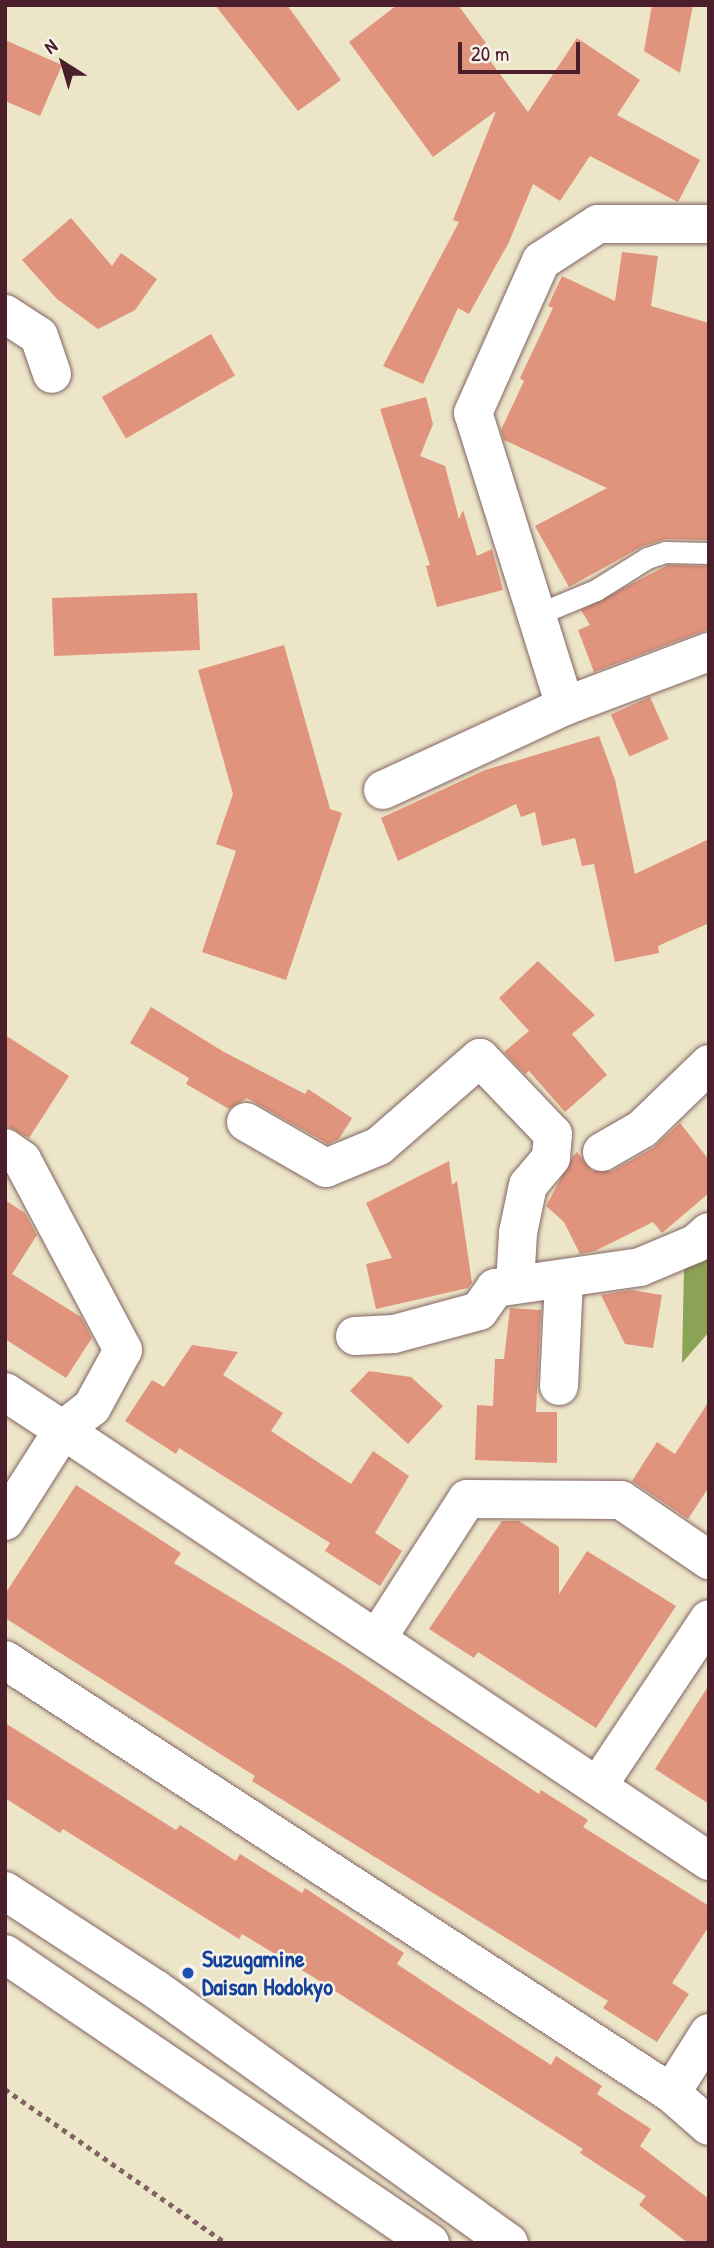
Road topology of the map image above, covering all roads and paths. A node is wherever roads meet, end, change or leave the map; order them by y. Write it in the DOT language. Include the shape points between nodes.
graph roads {
  1 [pos="709,224"];
  2 [pos="5,314"];
  3 [pos="52,374"];
  4 [pos="709,553"];
  5 [pos="536,615"];
  6 [pos="709,652"];
  7 [pos="565,706"];
  8 [pos="383,790"];
  9 [pos="709,1064"];
  10 [pos="246,1122"];
  11 [pos="5,1148"];
  12 [pos="602,1152"];
  13 [pos="709,1232"];
  14 [pos="564,1279"];
  15 [pos="515,1285"];
  16 [pos="355,1336"];
  17 [pos="559,1386"];
  18 [pos="5,1392"];
  19 [pos="63,1430"];
  20 [pos="5,1521"];
  21 [pos="709,1560"];
  22 [pos="709,1619"];
  23 [pos="378,1637"];
  24 [pos="5,1660"];
  25 [pos="599,1784"];
  26 [pos="709,1861"];
  27 [pos="5,1891"];
  28 [pos="5,1954"];
  29 [pos="709,2034"];
  30 [pos="5,2089"];
  31 [pos="671,2093"];
  32 [pos="709,2126"];
  33 [pos="226,2243"];
  34 [pos="430,2243"];
  35 [pos="509,2243"];
  1 -- 5 [label="street" via="598,223 541,261 473,413"];
  2 -- 3 [label="street" via="38,336"];
  4 -- 5 [label="lane" via="666,552 647,558 596,590"];
  5 -- 7 [label="street"];
  6 -- 7 [label="street"];
  7 -- 8 [label="street"];
  9 -- 12 [label="street" via="642,1129"];
  10 -- 15 [label="street" via="326,1168 379,1146 480,1058 553,1134 551,1158 528,1185 518,1233"];
  11 -- 19 [label="street" via="22,1160 123,1350 92,1407"];
  13 -- 14 [label="street" via="695,1244 640,1267"];
  14 -- 15 [label="street"];
  14 -- 17 [label="street"];
  15 -- 16 [label="street" via="495,1288 479,1311 394,1334"];
  18 -- 19 [label="street"];
  19 -- 20 [label="street"];
  19 -- 23 [label="street"];
  21 -- 23 [label="street" via="621,1500 467,1499"];
  22 -- 25 [label="street"];
  23 -- 25 [label="street"];
  24 -- 31 [label="street"];
  25 -- 26 [label="street"];
  27 -- 35 [label="street" via="154,1988"];
  28 -- 34 [label="street"];
  29 -- 31 [label="street"];
  30 -- 33 [label="path"];
  31 -- 32 [label="street"];
}
